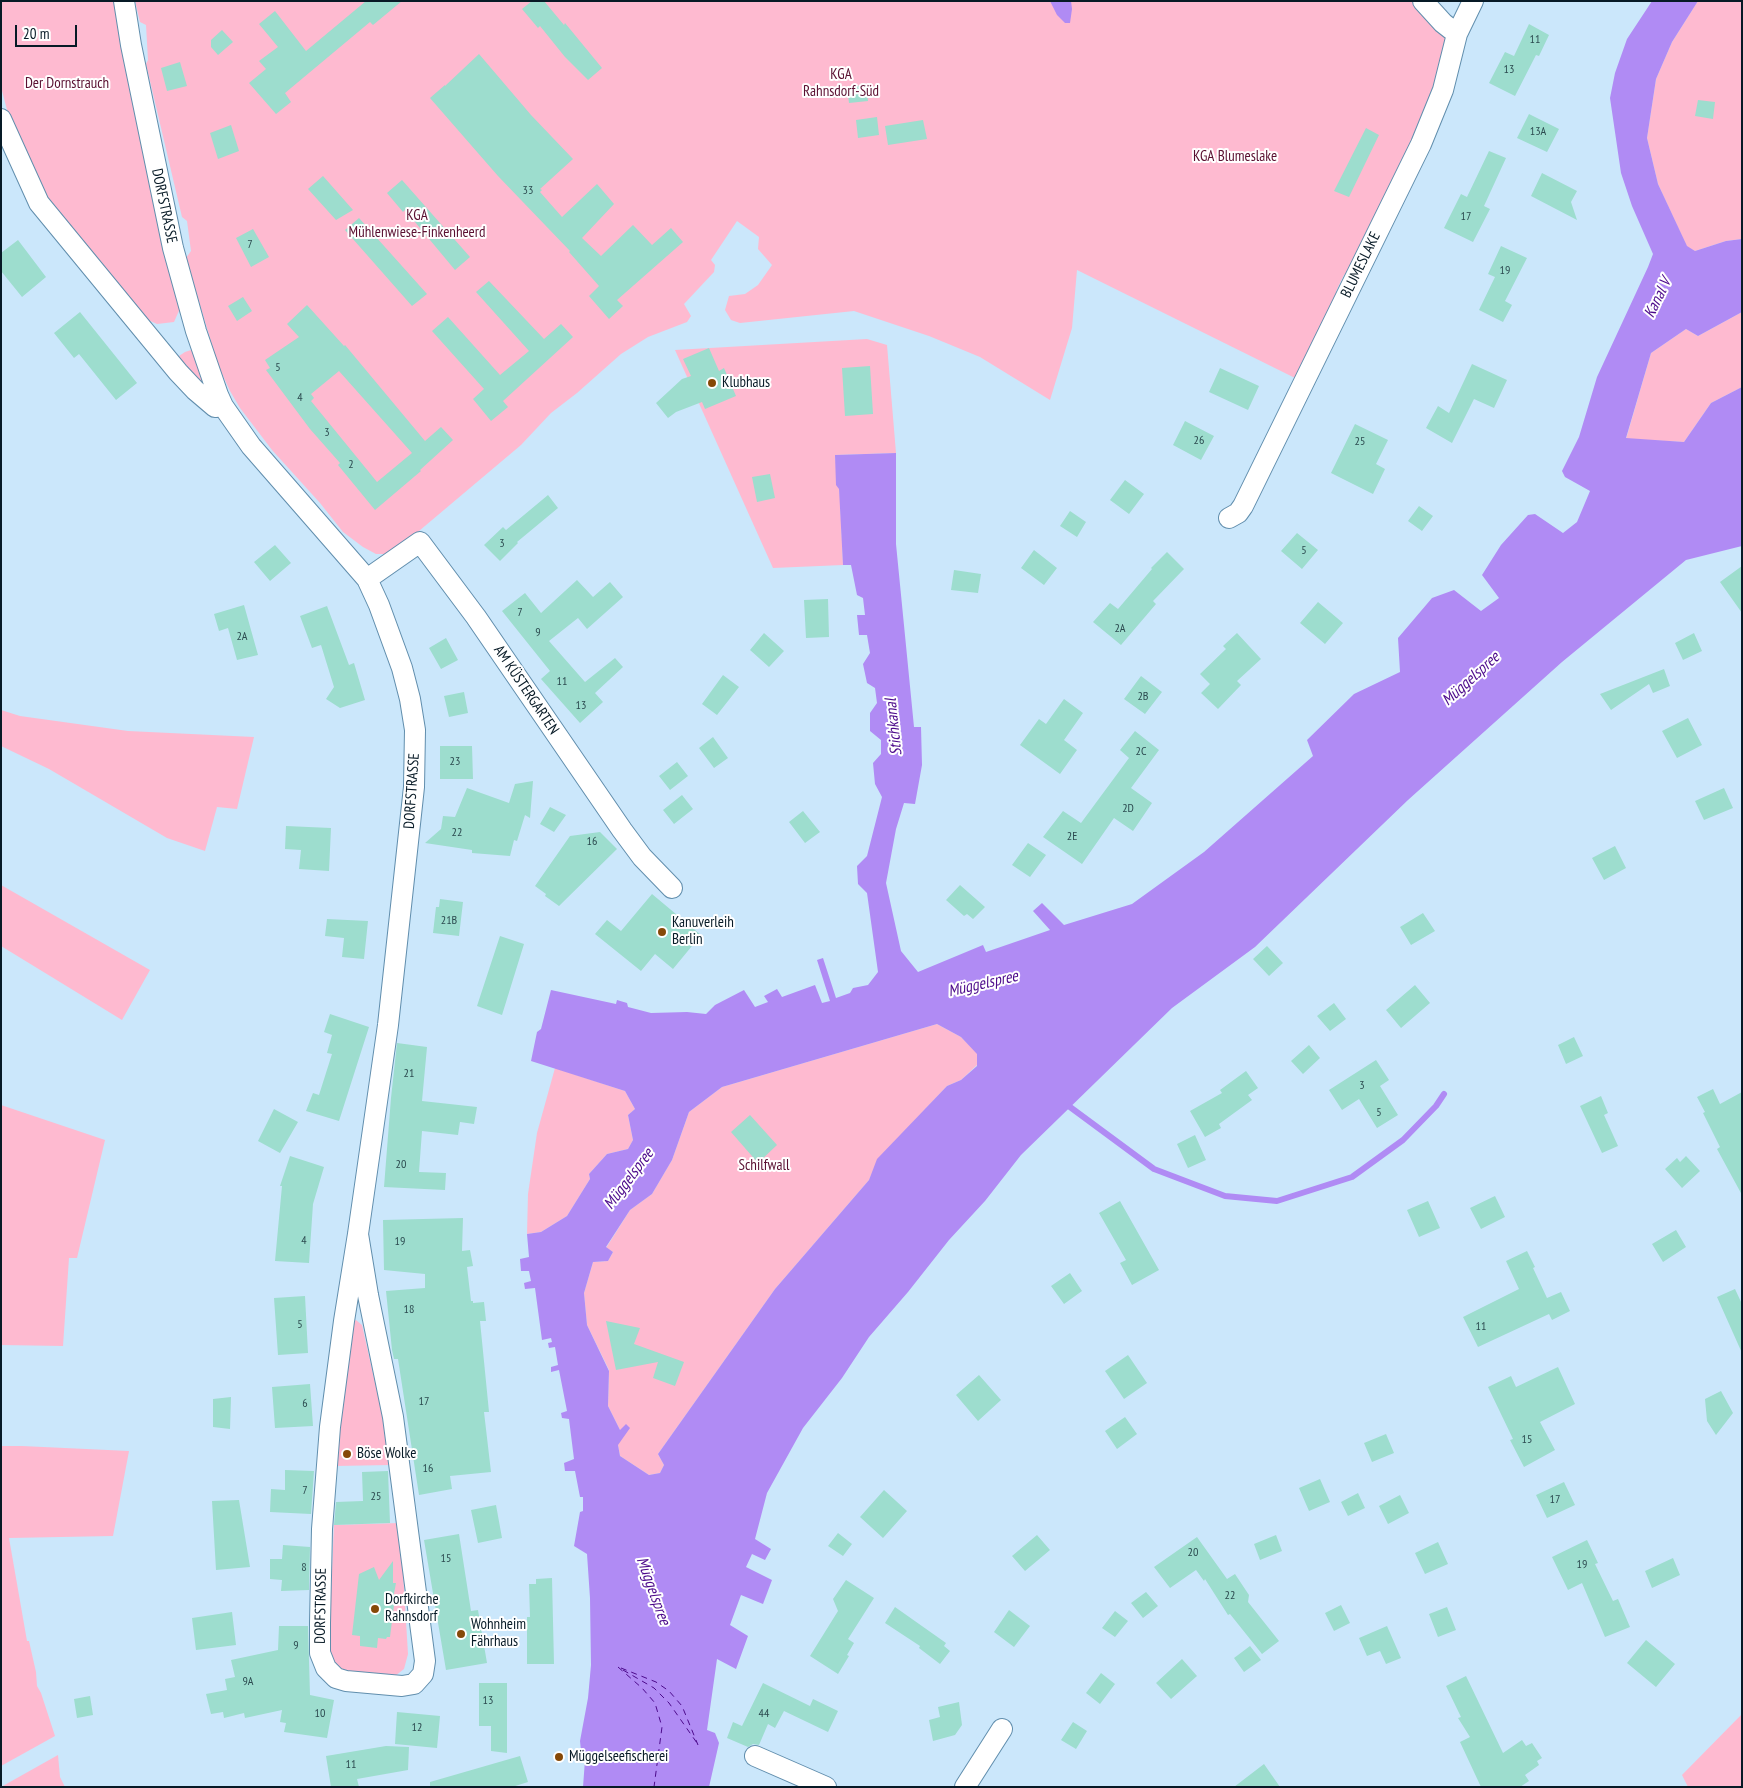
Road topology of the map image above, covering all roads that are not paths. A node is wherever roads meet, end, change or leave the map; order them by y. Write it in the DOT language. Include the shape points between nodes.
graph roads {
  1 [pos="1423,1"];
  2 [pos="1473,1"];
  3 [pos="122,2"];
  4 [pos="1457,34"];
  5 [pos="1,119"];
  6 [pos="223,406"];
  7 [pos="1229,518"];
  8 [pos="367,579"];
  9 [pos="672,888"];
  10 [pos="358,1234"];
  11 [pos="1002,1729"];
  12 [pos="755,1756"];
  13 [pos="826,1787"];
  14 [pos="964,1787"];
  1 -- 4 [label="street"];
  2 -- 4 [label="street, BLUMESLAKE"];
  3 -- 6 [label="street, DORFSTRASSE" via="173,248 196,331"];
  4 -- 7 [label="street, BLUMESLAKE" via="1442,90 1421,144 1243,506"];
  5 -- 6 [label="street, DORFSTRASSE" via="39,203 195,390 215,407"];
  6 -- 8 [label="street, DORFSTRASSE" via="251,446"];
  8 -- 9 [label="street, AM KÜSTERGARTEN" via="420,542 476,617 622,830"];
  8 -- 10 [label="street, DORFSTRASSE" via="402,668 415,730 414,787 388,1025"];
  10 -- 10 [label="street, DORFSTRASSE" via="330,1428 322,1530 320,1653 326,1668 336,1678 402,1686 414,1684 423,1674 425,1661 393,1417"];
  11 -- 14 [label="street"];
  12 -- 13 [label="street"];
}
